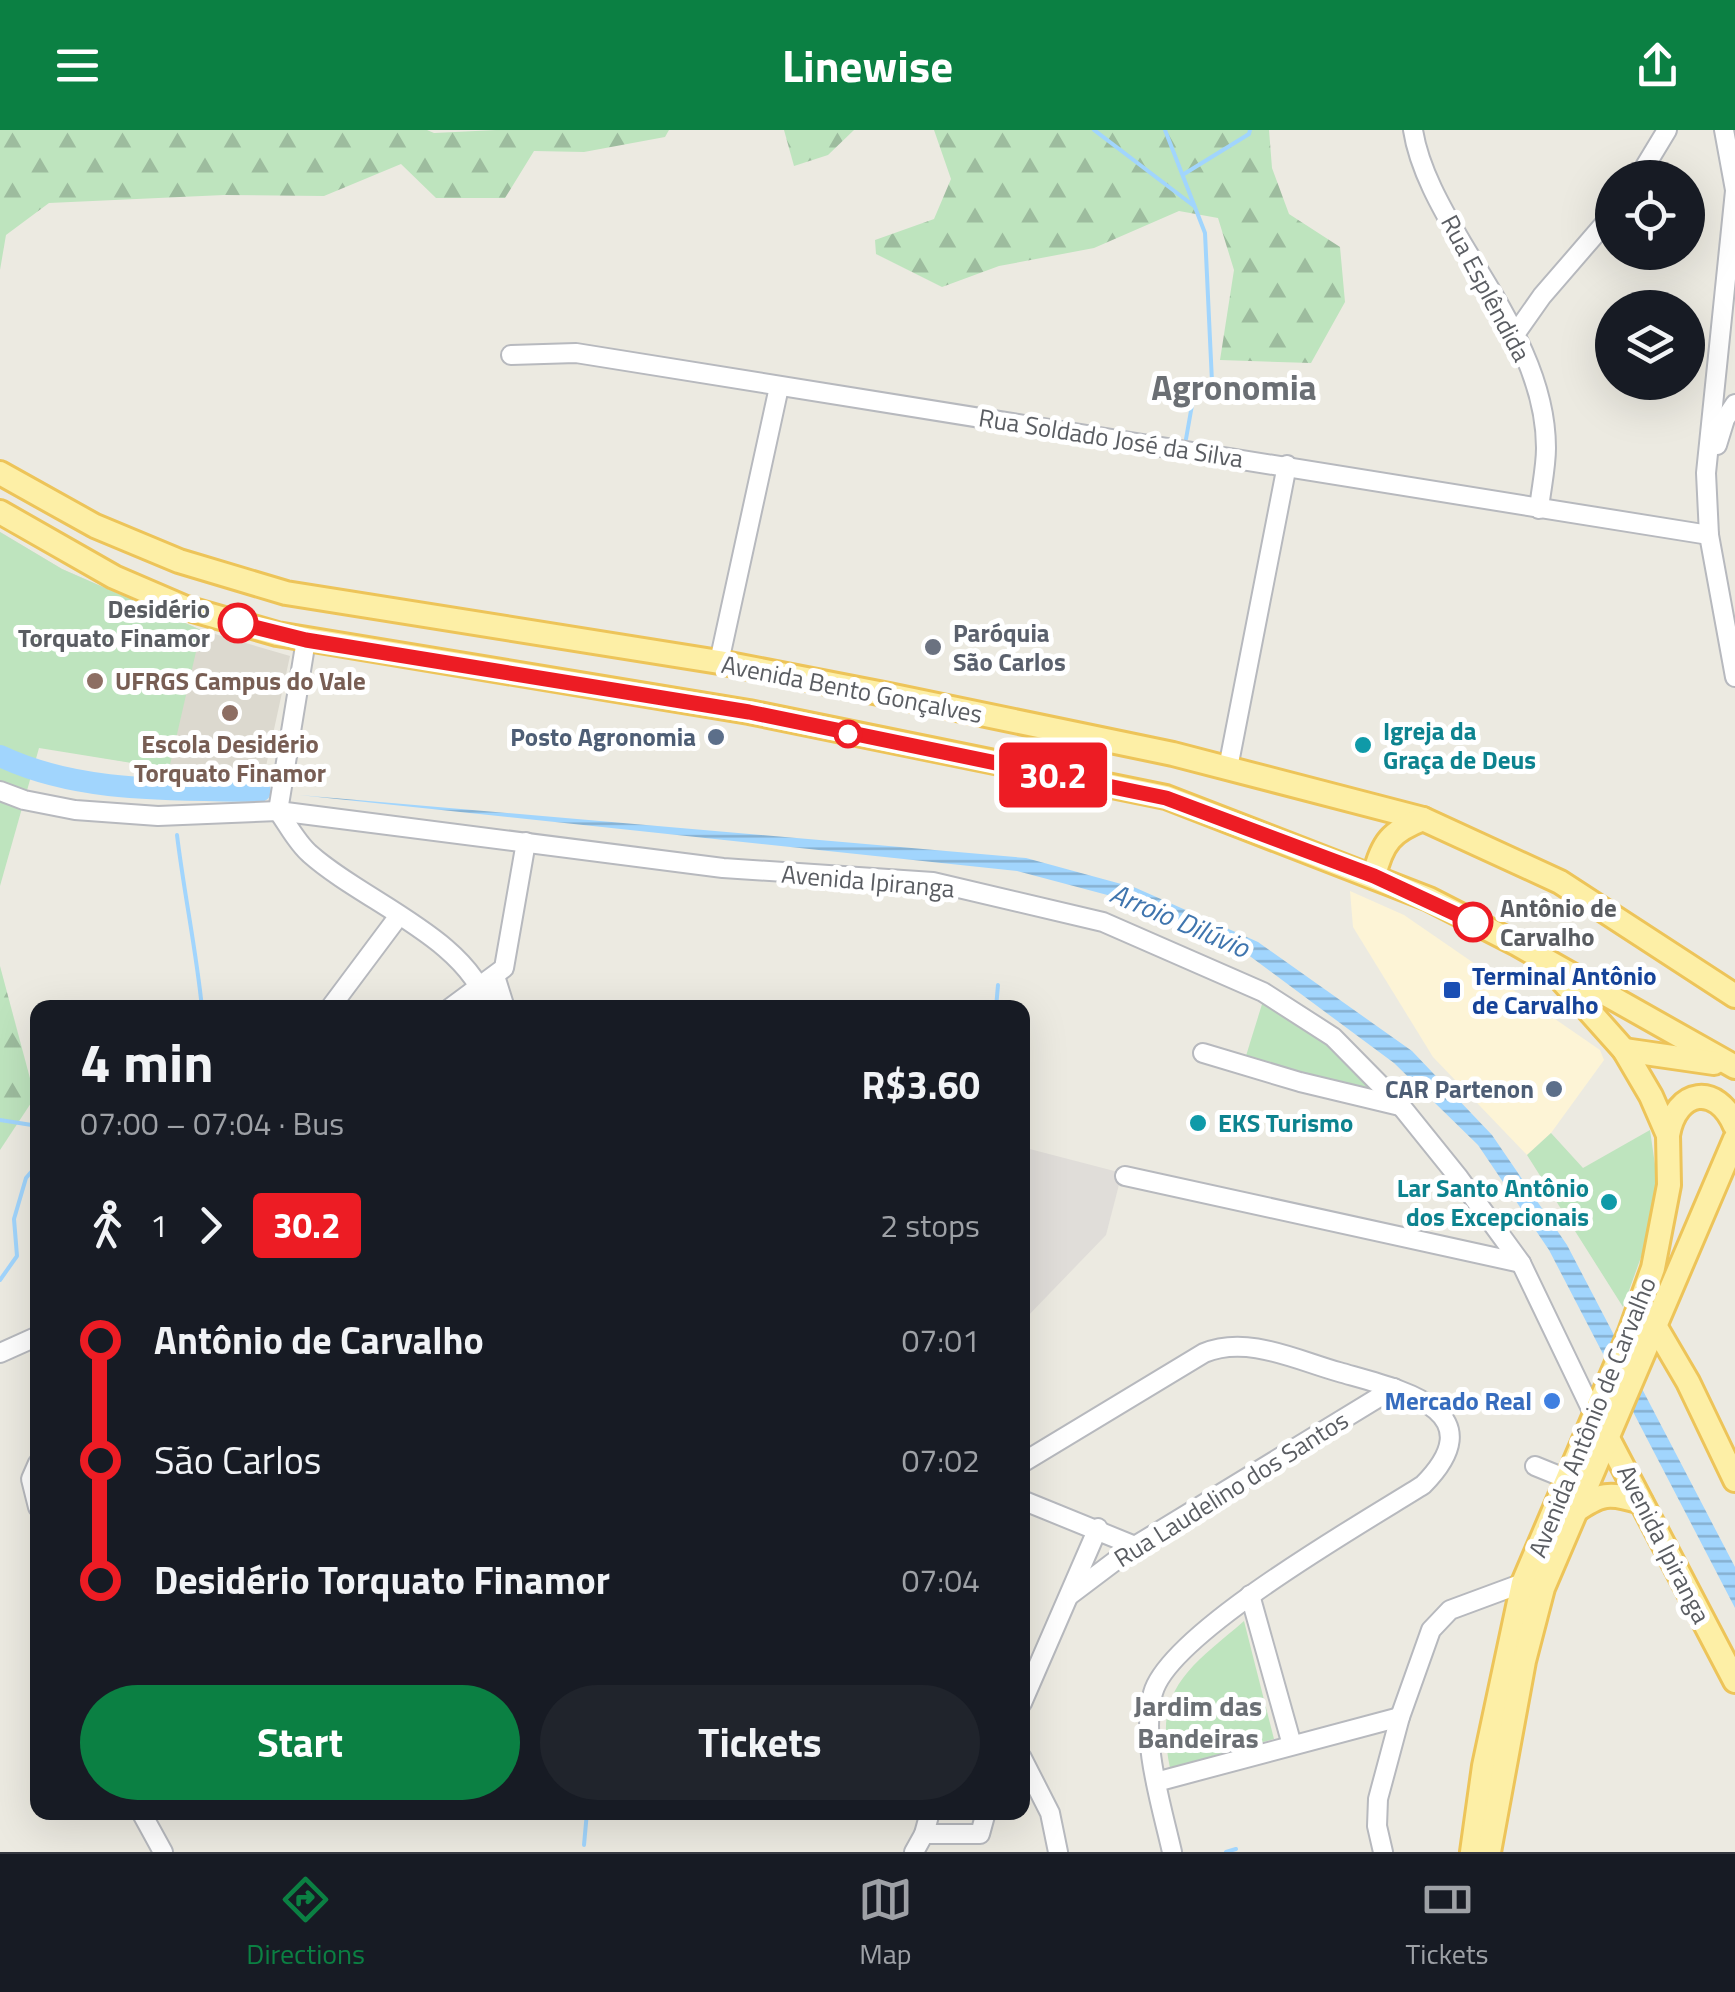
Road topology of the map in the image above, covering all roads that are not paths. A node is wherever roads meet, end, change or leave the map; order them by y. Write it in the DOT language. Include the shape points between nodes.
graph roads {
  1 [pos="1413,130"];
  2 [pos="1667,130"];
  3 [pos="1724,130"];
  4 [pos="1649,160"];
  5 [pos="1735,191"];
  6 [pos="1595,235"];
  7 [pos="1516,333"];
  8 [pos="512,355"];
  9 [pos="779,387"];
  10 [pos="1735,404"];
  11 [pos="1735,425"];
  12 [pos="1720,440"];
  13 [pos="1286,465"];
  14 [pos="0,473"];
  15 [pos="1706,473"];
  16 [pos="1539,509"];
  17 [pos="0,512"];
  18 [pos="1709,535"];
  19 [pos="306,640"];
  20 [pos="719,662"];
  21 [pos="1735,677"];
  22 [pos="1228,768"];
  23 [pos="0,791"];
  24 [pos="278,811"];
  25 [pos="1424,818"];
  26 [pos="526,842"];
  27 [pos="1374,876"];
  28 [pos="398,916"];
  29 [pos="1542,958"];
  30 [pos="488,981"];
  31 [pos="1735,996"];
  32 [pos="336,1000"];
  33 [pos="461,1000"];
  34 [pos="488,1000"];
  35 [pos="500,1000"];
  36 [pos="1624,1050"];
  37 [pos="1202,1053"];
  38 [pos="1734,1066"];
  39 [pos="1400,1106"];
  40 [pos="1735,1126"];
  41 [pos="1668,1135"];
  42 [pos="1735,1138"];
  43 [pos="1125,1176"];
  44 [pos="1520,1263"];
  45 [pos="1654,1324"];
  46 [pos="30,1340"];
  47 [pos="0,1354"];
  48 [pos="1567,1354"];
  49 [pos="1610,1377"];
  50 [pos="1394,1388"];
  51 [pos="1606,1420"];
  52 [pos="1030,1458"];
  53 [pos="1535,1466"];
  54 [pos="1567,1479"];
  55 [pos="1735,1480"];
  56 [pos="1641,1502"];
  57 [pos="1030,1503"];
  58 [pos="1574,1512"];
  59 [pos="1098,1528"];
  60 [pos="1135,1546"];
  61 [pos="1533,1586"];
  62 [pos="1070,1595"];
  63 [pos="1250,1595"];
  64 [pos="1735,1681"];
  65 [pos="1030,1685"];
  66 [pos="1400,1717"];
  67 [pos="1292,1745"];
  68 [pos="1030,1774"];
  69 [pos="1156,1782"];
  70 [pos="145,1820"];
  71 [pos="928,1820"];
  72 [pos="984,1820"];
  73 [pos="924,1834"];
  74 [pos="163,1852"];
  75 [pos="914,1852"];
  76 [pos="1058,1852"];
  77 [pos="1172,1852"];
  78 [pos="1383,1852"];
  79 [pos="1472,1852"];
  80 [pos="1490,1852"];
  1 -- 7 [label="street, Rua Esplêndida" via="1448,218"];
  2 -- 4 [label="street"];
  3 -- 5 [label="street"];
  5 -- 15 [label="street"];
  6 -- 7 [label="street"];
  7 -- 16 [label="street, Rua Esplêndida" via="1537,392 1546,446"];
  8 -- 9 [label="street, Rua Soldado José da Silva" via="576,353"];
  9 -- 13 [label="street, Rua Soldado José da Silva"];
  9 -- 20 [label="street"];
  10 -- 12 [label="street"];
  11 -- 12 [label="street"];
  12 -- 15 [label="street"];
  13 -- 16 [label="street, Rua Soldado José da Silva"];
  13 -- 22 [label="street"];
  14 -- 20 [label="main road, Avenida Bento Gonçalves" via="95,526 277,590"];
  15 -- 18 [label="street"];
  16 -- 18 [label="street, Rua Soldado José da Silva"];
  17 -- 19 [label="main road, Avenida Bento Gonçalves" via="114,577 186,608"];
  18 -- 21 [label="street"];
  19 -- 24 [label="street"];
  19 -- 27 [label="main road, Avenida Bento Gonçalves" via="749,712 1166,798"];
  20 -- 22 [label="main road, Avenida Bento Gonçalves"];
  22 -- 25 [label="main road, Avenida Bento Gonçalves"];
  23 -- 24 [label="street, Avenida Ipiranga" via="75,810 158,816"];
  24 -- 26 [label="street, Avenida Ipiranga"];
  24 -- 28 [label="street" via="306,852"];
  25 -- 27 [label="main road" via="1388,839"];
  25 -- 31 [label="main road, Avenida Bento Gonçalves" via="1560,882"];
  26 -- 30 [label="street" via="507,959"];
  26 -- 39 [label="street, Avenida Ipiranga" via="723,868 933,882 1103,922 1262,992 1334,1036"];
  27 -- 29 [label="main road, Avenida Bento Gonçalves"];
  28 -- 30 [label="street"];
  28 -- 32 [label="street"];
  29 -- 36 [label="main road, Avenida Antônio de Carvalho"];
  29 -- 38 [label="main road, Avenida Bento Gonçalves"];
  30 -- 33 [label="street"];
  30 -- 34 [label="street"];
  30 -- 35 [label="street"];
  36 -- 38 [label="main road"];
  36 -- 41 [label="main road, Avenida Antônio de Carvalho"];
  37 -- 39 [label="street"];
  39 -- 44 [label="street, Avenida Ipiranga"];
  40 -- 41 [label="main road" via="1728,1108 1701,1097 1677,1109"];
  41 -- 49 [label="main road, Avenida Antônio de Carvalho" via="1662,1232"];
  42 -- 45 [label="main road, Avenida Antônio de Carvalho"];
  43 -- 44 [label="street"];
  44 -- 48 [label="street, Avenida Ipiranga"];
  45 -- 51 [label="main road, Avenida Antônio de Carvalho"];
  45 -- 55 [label="main road"];
  46 -- 47 [label="street"];
  48 -- 49 [label="street" via="1584,1369"];
  48 -- 51 [label="street, Avenida Ipiranga"];
  49 -- 51 [label="main road, Avenida Antônio de Carvalho"];
  50 -- 52 [label="street" via="1251,1347 1222,1346"];
  50 -- 60 [label="street, Rua Laudelino dos Santos"];
  50 -- 63 [label="street" via="1432,1403 1447,1421 1442,1467"];
  51 -- 54 [label="main road, Avenida Antônio de Carvalho"];
  51 -- 56 [label="main road, Avenida Ipiranga"];
  51 -- 58 [label="main road, Avenida Antônio de Carvalho"];
  53 -- 54 [label="street"];
  54 -- 61 [label="main road, Avenida Antônio de Carvalho"];
  56 -- 58 [label="main road" via="1616,1494 1594,1497"];
  56 -- 64 [label="main road, Avenida Ipiranga"];
  57 -- 59 [label="street"];
  58 -- 61 [label="main road, Avenida Antônio de Carvalho"];
  59 -- 60 [label="street"];
  59 -- 62 [label="street, Rua Laudelino dos Santos"];
  60 -- 62 [label="street, Rua Laudelino dos Santos"];
  61 -- 66 [label="street" via="1450,1610 1431,1630"];
  61 -- 79 [label="main road, Avenida Antônio de Carvalho" via="1484,1766"];
  61 -- 80 [label="main road, Avenida Antônio de Carvalho"];
  62 -- 65 [label="street, Rua Laudelino dos Santos"];
  63 -- 67 [label="street"];
  63 -- 69 [label="street" via="1155,1686"];
  66 -- 67 [label="street"];
  66 -- 78 [label="street" via="1378,1799"];
  67 -- 69 [label="street"];
  68 -- 76 [label="street" via="1050,1813"];
  69 -- 77 [label="street"];
  70 -- 74 [label="street"];
  71 -- 73 [label="street"];
  72 -- 73 [label="street" via="980,1834"];
  73 -- 75 [label="street"];
}
